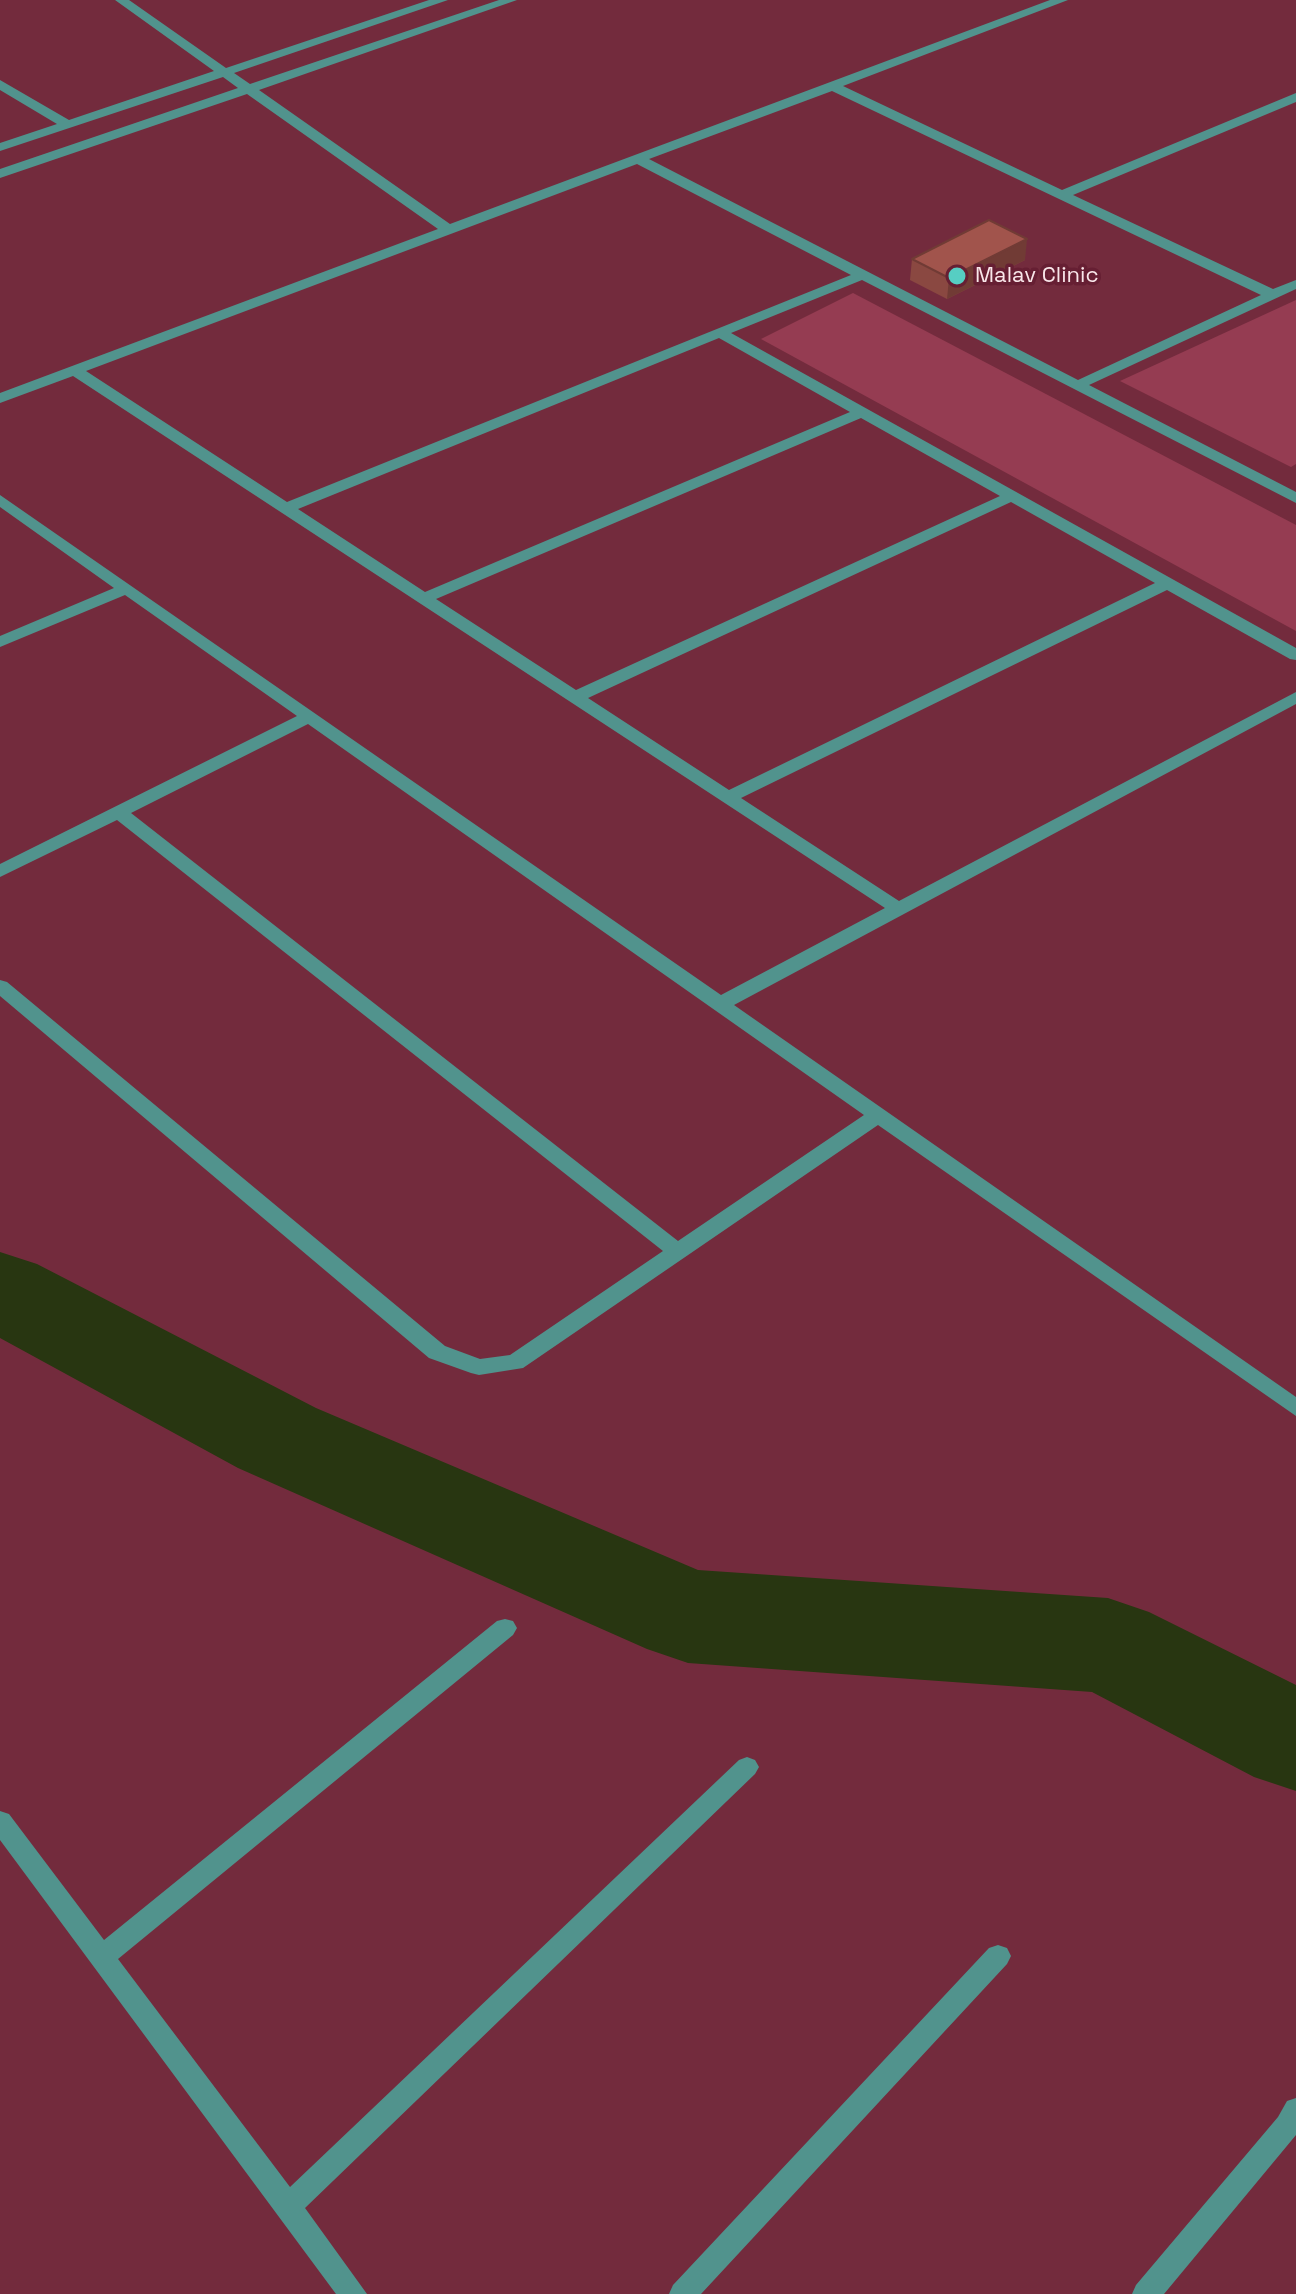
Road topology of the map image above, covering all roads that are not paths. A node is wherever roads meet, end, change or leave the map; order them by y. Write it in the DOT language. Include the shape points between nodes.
graph roads {
  1 [pos="121,0"];
  2 [pos="442,0"];
  3 [pos="511,0"];
  4 [pos="1062,0"];
  5 [pos="225,72"];
  6 [pos="0,84"];
  7 [pos="832,86"];
  8 [pos="249,89"];
  9 [pos="1296,97"];
  10 [pos="68,125"];
  11 [pos="0,147"];
  12 [pos="638,159"];
  13 [pos="0,174"];
  14 [pos="1062,195"];
  15 [pos="449,230"];
  16 [pos="863,275"];
  17 [pos="1296,284"];
  18 [pos="1273,295"];
  19 [pos="720,333"];
  20 [pos="75,370"];
  21 [pos="1078,385"];
  22 [pos="0,398"];
  23 [pos="863,412"];
  24 [pos="1012,496"];
  25 [pos="1296,498"];
  26 [pos="0,500"];
  27 [pos="286,508"];
  28 [pos="1168,583"];
  29 [pos="127,588"];
  30 [pos="424,598"];
  31 [pos="0,642"];
  32 [pos="1296,655"];
  33 [pos="575,697"];
  34 [pos="1296,697"];
  35 [pos="310,716"];
  36 [pos="728,797"];
  37 [pos="118,812"];
  38 [pos="0,871"];
  39 [pos="899,909"];
  40 [pos="0,986"];
  41 [pos="720,1004"];
  42 [pos="879,1115"];
  43 [pos="678,1252"];
  44 [pos="1296,1408"];
  45 [pos="505,1628"];
  46 [pos="747,1767"];
  47 [pos="0,1821"];
  48 [pos="998,1956"];
  49 [pos="102,1957"];
  50 [pos="1296,2110"];
  51 [pos="288,2207"];
  52 [pos="353,2294"];
  53 [pos="683,2294"];
  54 [pos="1146,2294"];
  1 -- 5 [label="street"];
  2 -- 5 [label="street"];
  3 -- 8 [label="street"];
  4 -- 7 [label="street"];
  5 -- 8 [label="street"];
  5 -- 10 [label="street"];
  6 -- 10 [label="street"];
  7 -- 12 [label="street"];
  7 -- 14 [label="street"];
  8 -- 13 [label="street"];
  8 -- 15 [label="street"];
  9 -- 14 [label="street"];
  10 -- 11 [label="street"];
  12 -- 15 [label="street"];
  12 -- 16 [label="street"];
  14 -- 18 [label="street"];
  15 -- 20 [label="street"];
  16 -- 19 [label="street"];
  16 -- 21 [label="street"];
  17 -- 18 [label="street"];
  18 -- 21 [label="street"];
  19 -- 23 [label="street"];
  19 -- 27 [label="street"];
  20 -- 22 [label="street"];
  20 -- 27 [label="street"];
  21 -- 25 [label="street"];
  23 -- 24 [label="street"];
  23 -- 30 [label="street"];
  24 -- 28 [label="street"];
  24 -- 33 [label="street"];
  26 -- 29 [label="street"];
  27 -- 30 [label="street"];
  28 -- 32 [label="street"];
  28 -- 36 [label="street"];
  29 -- 31 [label="street"];
  29 -- 35 [label="street"];
  30 -- 33 [label="street"];
  33 -- 36 [label="street"];
  34 -- 39 [label="street"];
  35 -- 37 [label="street"];
  35 -- 41 [label="street"];
  36 -- 39 [label="street"];
  37 -- 38 [label="street"];
  37 -- 43 [label="street"];
  39 -- 41 [label="street"];
  40 -- 43 [label="street" via="437,1352 479,1367 515,1362"];
  41 -- 42 [label="street"];
  42 -- 43 [label="street"];
  42 -- 44 [label="street"];
  45 -- 49 [label="street"];
  46 -- 51 [label="street"];
  47 -- 49 [label="street"];
  48 -- 53 [label="street"];
  49 -- 51 [label="street"];
  50 -- 54 [label="street"];
  51 -- 52 [label="street"];
}
